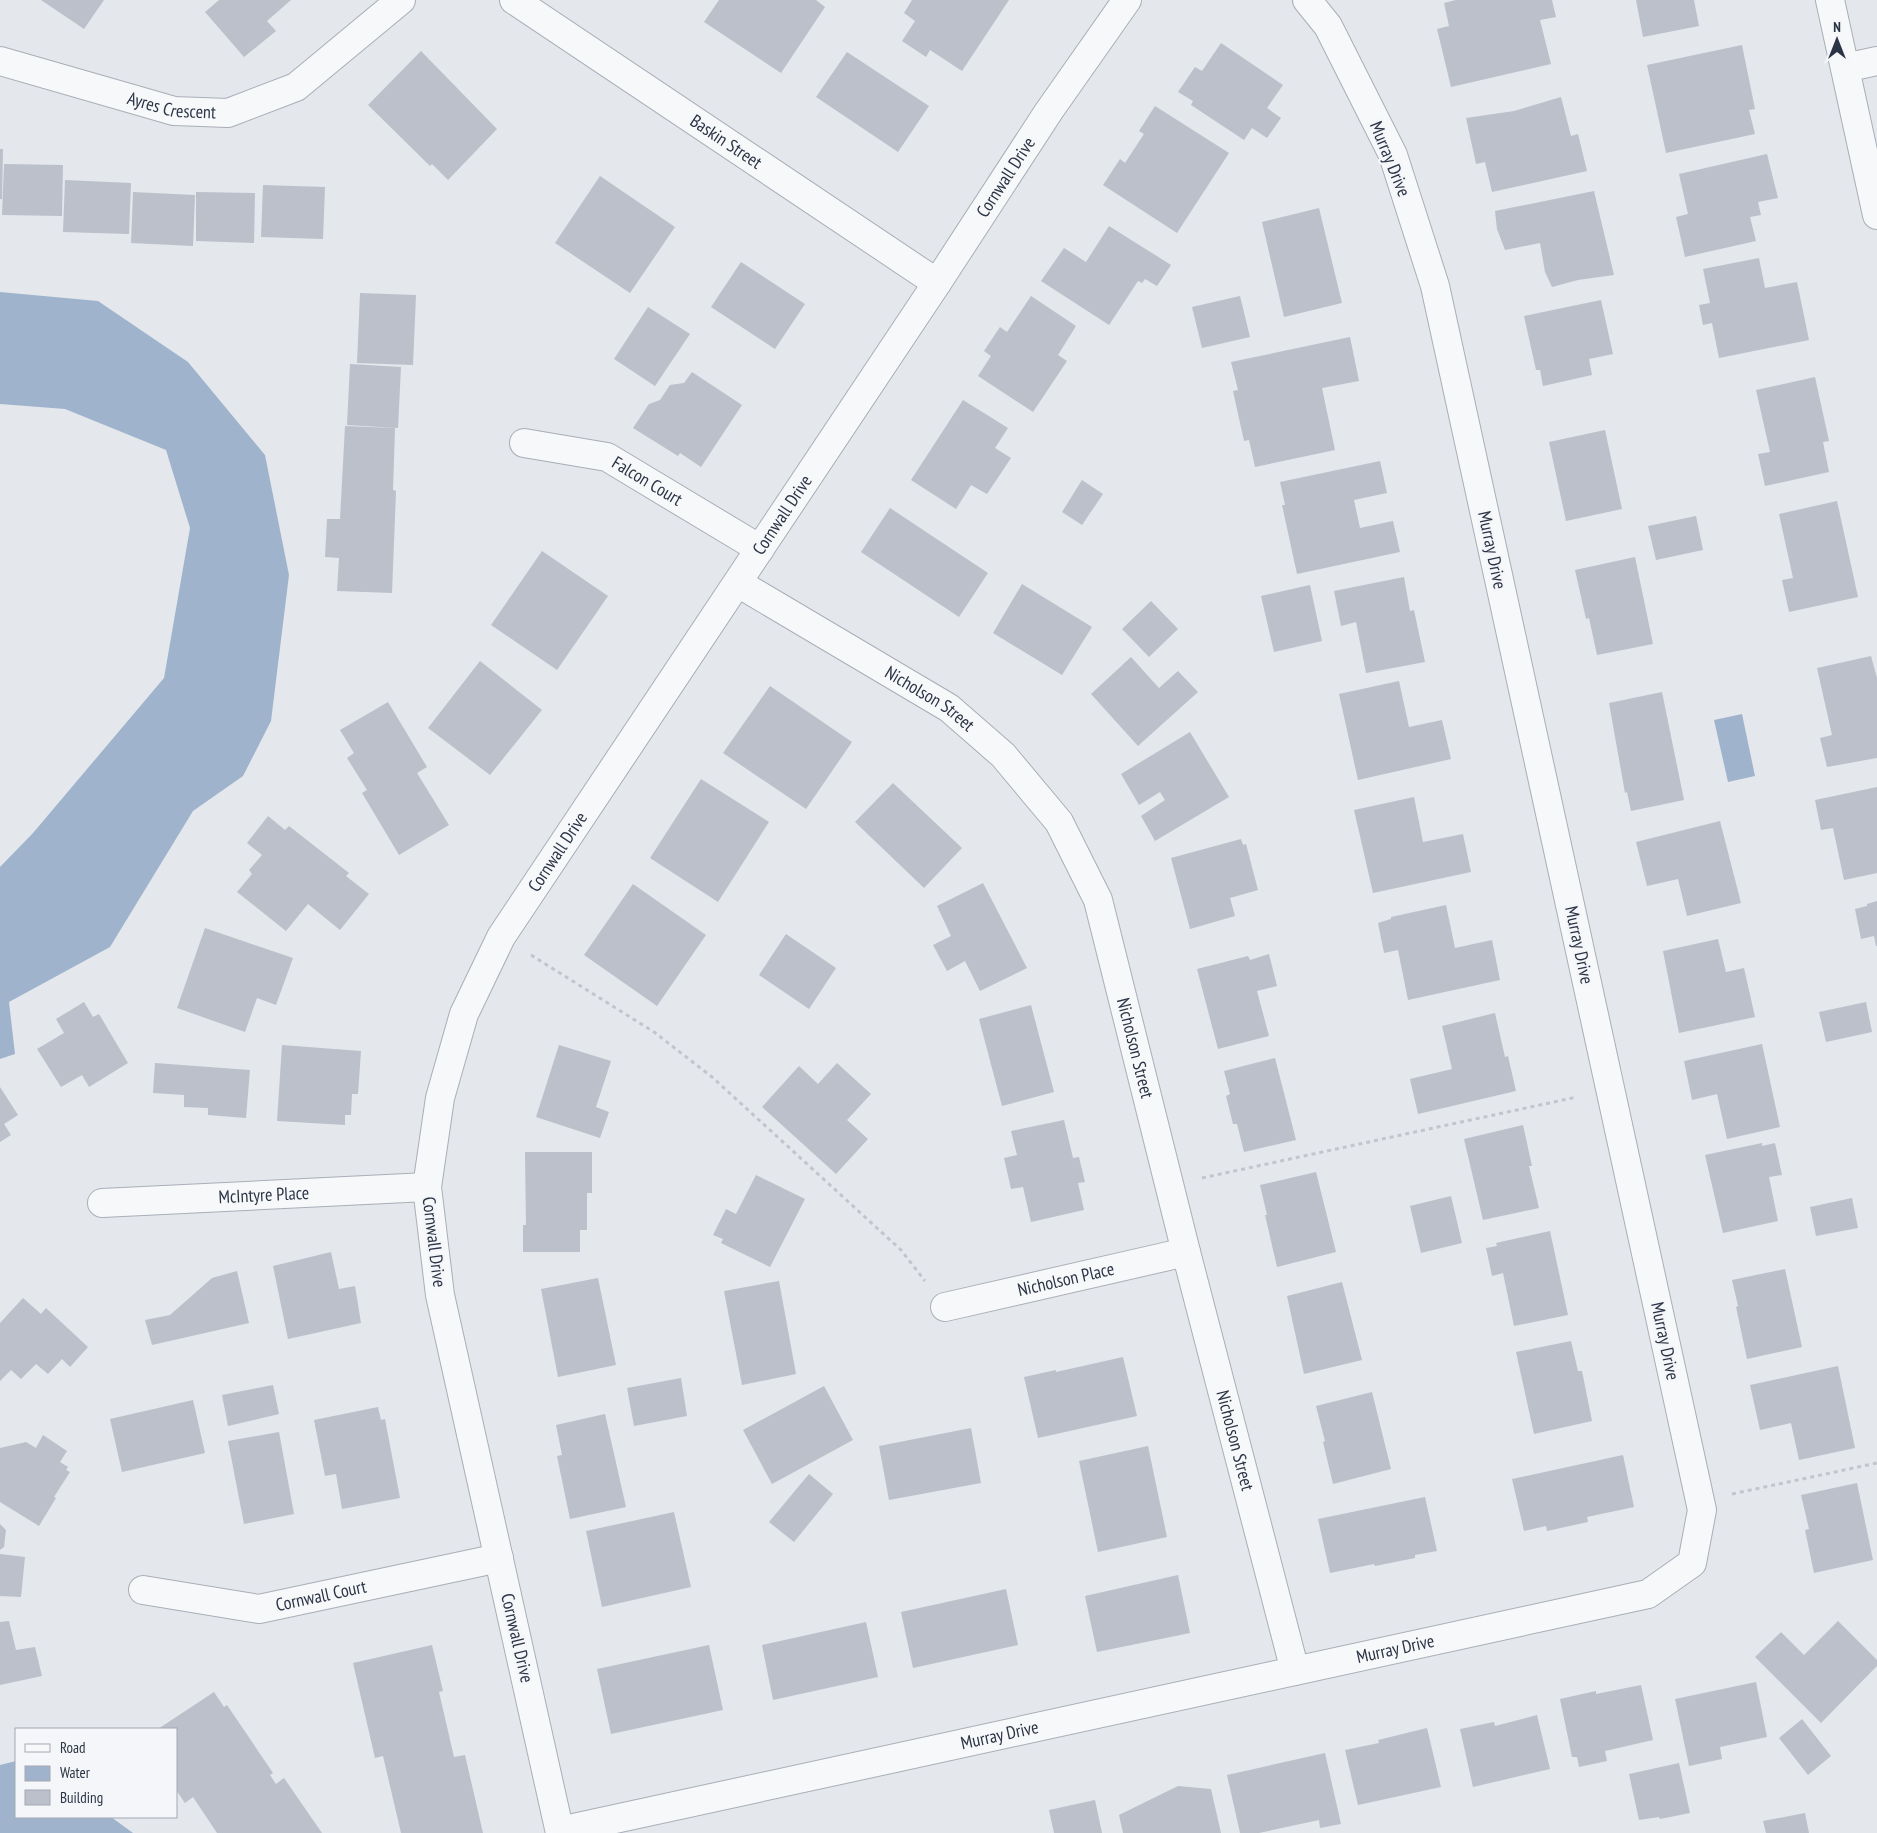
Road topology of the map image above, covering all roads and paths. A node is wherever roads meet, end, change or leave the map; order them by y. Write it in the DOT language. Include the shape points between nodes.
graph roads {
  1 [pos="401,0"];
  2 [pos="514,0"];
  3 [pos="1127,0"];
  4 [pos="1307,0"];
  5 [pos="1830,0"];
  6 [pos="0,61"];
  7 [pos="1877,61"];
  8 [pos="1845,68"];
  9 [pos="1877,215"];
  10 [pos="937,283"];
  11 [pos="524,443"];
  12 [pos="760,549"];
  13 [pos="738,583"];
  14 [pos="501,937"];
  15 [pos="1610,1089"];
  16 [pos="1170,1185"];
  17 [pos="426,1187"];
  18 [pos="102,1203"];
  19 [pos="1186,1252"];
  20 [pos="945,1307"];
  21 [pos="1877,1463"];
  22 [pos="1700,1500"];
  23 [pos="499,1558"];
  24 [pos="143,1590"];
  25 [pos="1295,1672"];
  26 [pos="560,1832"];
  1 -- 6 [label="street, Ayres Crescent" via="296,87 228,113 174,111"];
  2 -- 10 [label="street, Baskin Street"];
  3 -- 10 [label="street, Cornwall Drive"];
  4 -- 15 [label="street, Murray Drive" via="1328,26 1393,155 1434,286"];
  5 -- 8 [label="street"];
  7 -- 8 [label="street"];
  8 -- 9 [label="street"];
  10 -- 12 [label="street, Cornwall Drive"];
  11 -- 12 [label="street, Falcon Court" via="607,457"];
  12 -- 13 [label="street, Cornwall Drive"];
  13 -- 14 [label="street, Cornwall Drive"];
  13 -- 16 [label="street, Nicholson Street" via="949,708 1003,755 1059,822 1098,900"];
  14 -- 17 [label="street, Cornwall Drive" via="464,1014 440,1098"];
  14 -- 20 [label="path" via="654,1032 712,1077 901,1250"];
  15 -- 16 [label="path"];
  15 -- 22 [label="street, Murray Drive"];
  16 -- 19 [label="street, Nicholson Street"];
  17 -- 18 [label="street, McIntyre Place"];
  17 -- 23 [label="street, Cornwall Drive" via="440,1295"];
  19 -- 20 [label="street, Nicholson Place"];
  19 -- 25 [label="street, Nicholson Street"];
  21 -- 22 [label="path"];
  22 -- 25 [label="street, Murray Drive" via="1702,1510 1692,1563 1648,1594"];
  23 -- 24 [label="street, Cornwall Court" via="259,1609"];
  23 -- 26 [label="street, Cornwall Drive"];
  25 -- 26 [label="street, Murray Drive"];
}
